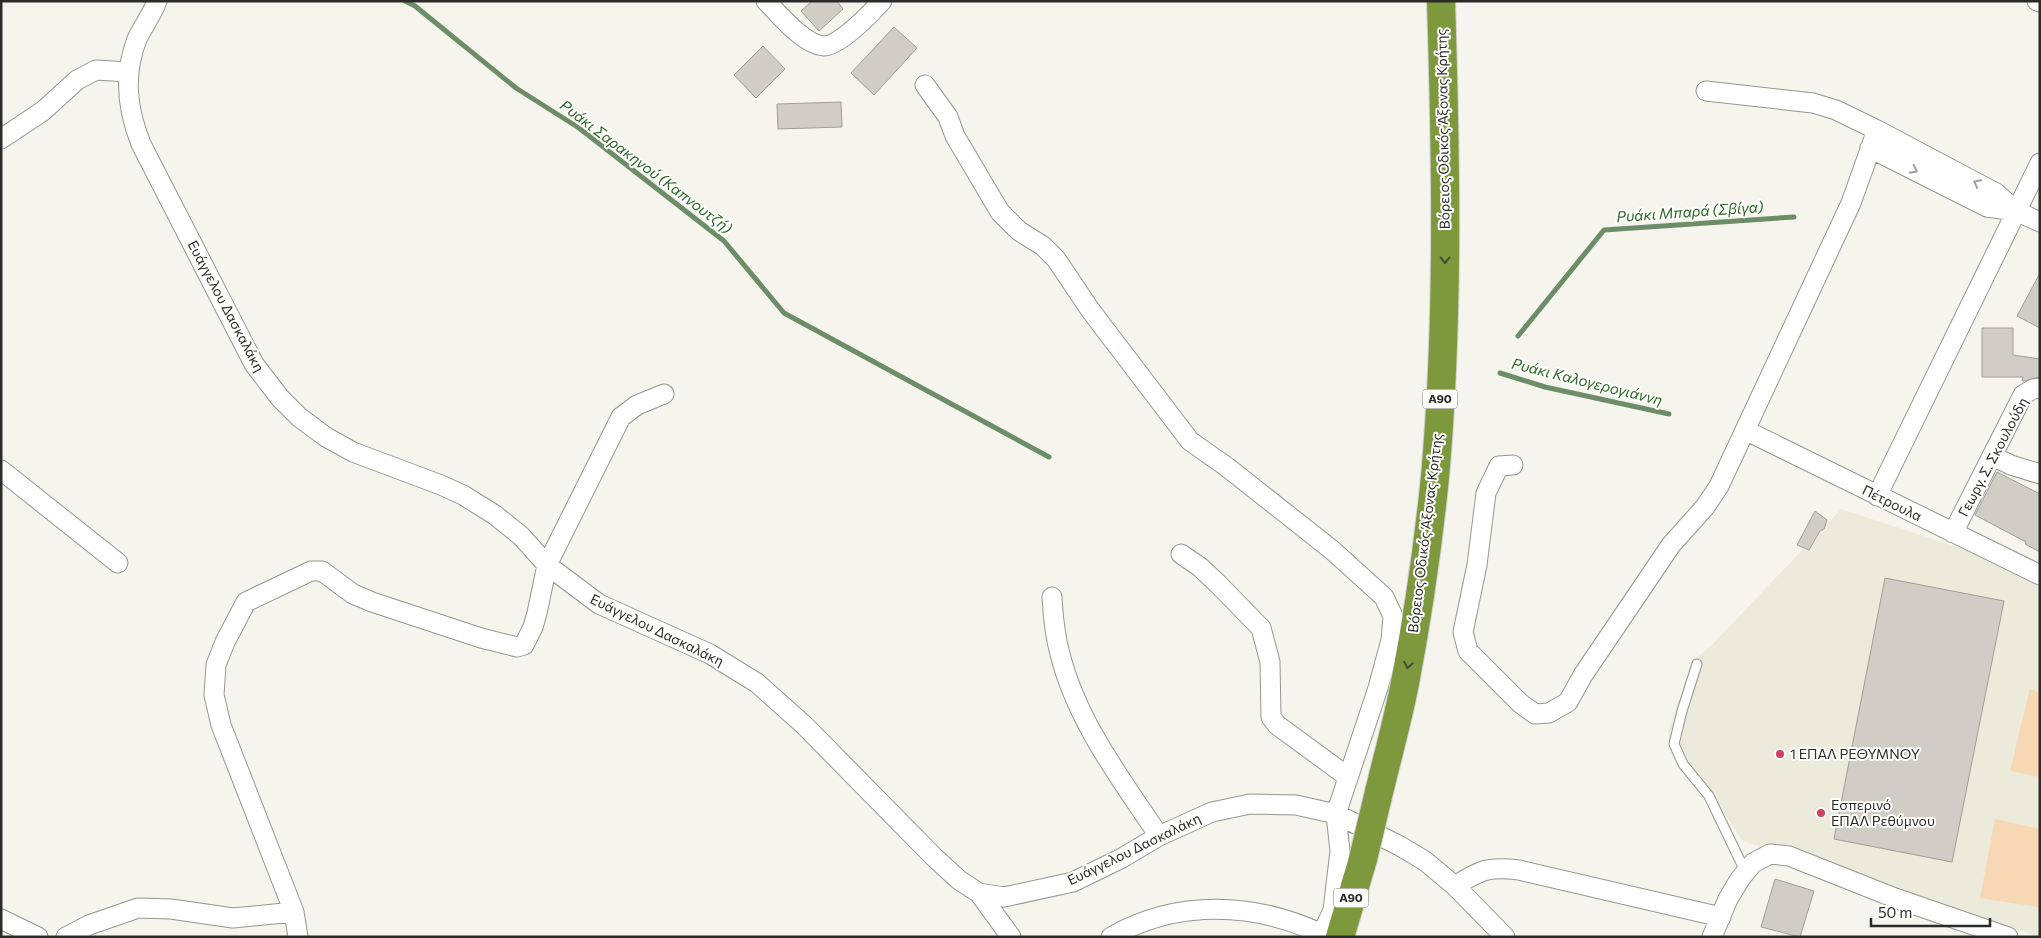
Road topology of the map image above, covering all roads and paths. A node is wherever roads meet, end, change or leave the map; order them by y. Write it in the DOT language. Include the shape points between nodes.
graph roads {
  1 [pos="157,1"];
  2 [pos="766,1"];
  3 [pos="882,1"];
  4 [pos="1441,1"];
  5 [pos="128,72"];
  6 [pos="925,85"];
  7 [pos="1706,92"];
  8 [pos="1877,130"];
  9 [pos="1,139"];
  10 [pos="1870,148"];
  11 [pos="2040,163"];
  12 [pos="2016,212"];
  13 [pos="2040,222"];
  14 [pos="2040,388"];
  15 [pos="664,394"];
  16 [pos="1745,430"];
  17 [pos="1992,456"];
  18 [pos="1513,465"];
  19 [pos="1,470"];
  20 [pos="2040,474"];
  21 [pos="1877,496"];
  22 [pos="1953,533"];
  23 [pos="1180,554"];
  24 [pos="118,563"];
  25 [pos="547,565"];
  26 [pos="2040,575"];
  27 [pos="1052,597"];
  28 [pos="1697,664"];
  29 [pos="1348,777"];
  30 [pos="1336,814"];
  31 [pos="1159,836"];
  32 [pos="1746,871"];
  33 [pos="1455,886"];
  34 [pos="980,893"];
  35 [pos="294,912"];
  36 [pos="1721,917"];
  37 [pos="1,919"];
  38 [pos="1328,936"];
  39 [pos="38,937"];
  40 [pos="66,937"];
  41 [pos="298,937"];
  42 [pos="1010,937"];
  43 [pos="1111,937"];
  44 [pos="1505,937"];
  45 [pos="1712,937"];
  46 [pos="2008,937"];
  1 -- 5 [label="street, Ευάγγελου Δασκαλάκη" via="138,38"];
  2 -- 3 [label="street" via="805,39 824,46 834,43 866,19"];
  4 -- 38 [label="highway, Βόρειος Οδικός Άξονας Κρήτης / Α90, one-way, bridge" via="1446,237 1443,362 1435,478 1418,609 1379,792 1363,859"];
  5 -- 9 [label="street" via="96,70 77,80 43,110"];
  5 -- 25 [label="street, Ευάγγελου Δασκαλάκη" via="131,113 141,144 254,364 280,398 326,437 353,452 441,485 495,515 521,536"];
  6 -- 29 [label="street" via="948,117 955,136 1000,212 1056,259 1091,312 1190,441 1332,550 1384,597 1393,616 1391,640"];
  7 -- 8 [label="street" via="1814,103"];
  8 -- 10 [label="street"];
  12 -- 8 [label="street, one-way" via="1996,192"];
  10 -- 12 [label="street, one-way" via="1987,208"];
  10 -- 16 [label="street" via="1850,203"];
  11 -- 12 [label="street"];
  12 -- 13 [label="street"];
  12 -- 21 [label="street"];
  14 -- 17 [label="street, Γεωργ. Σ. Σκουλούδη" via="2023,395"];
  15 -- 25 [label="street" via="637,405 621,417"];
  16 -- 18 [label="street" via="1720,486 1706,507 1671,545 1568,702 1549,713 1535,714 1520,703 1468,652 1463,632 1486,493 1499,466"];
  16 -- 21 [label="street, Πέτρουλα"];
  17 -- 20 [label="street"];
  17 -- 22 [label="street, Γεωργ. Σ. Σκουλούδη"];
  19 -- 24 [label="street"];
  21 -- 22 [label="street, Πέτρουλα"];
  22 -- 26 [label="street, Πέτρουλα"];
  23 -- 29 [label="street" via="1200,567 1261,628 1270,662 1271,717 1274,721"];
  25 -- 34 [label="street, Ευάγγελου Δασκαλάκη" via="599,604 710,654 758,683 934,857 959,880"];
  25 -- 35 [label="street" via="533,627 524,645 517,646 481,638 372,602 353,594 322,571 310,570 246,602 216,665 214,695 221,725"];
  27 -- 31 [label="street" via="1060,655 1078,704 1095,738"];
  28 -- 32 [label="lane" via="1674,744 1683,764 1708,796"];
  29 -- 30 [label="street"];
  30 -- 31 [label="street, Ευάγγελου Δασκαλάκη" via="1296,805 1250,804 1212,812"];
  30 -- 33 [label="street, Ευάγγελου Δασκαλάκη" via="1412,853"];
  30 -- 38 [label="street" via="1340,851"];
  31 -- 34 [label="street, Ευάγγελου Δασκαλάκη" via="1073,882 1004,897"];
  32 -- 36 [label="street"];
  32 -- 46 [label="street" via="1760,858 1770,854 1789,856 1895,898"];
  33 -- 36 [label="street" via="1477,872 1498,867"];
  33 -- 44 [label="street, Ευάγγελου Δασκαλάκη"];
  34 -- 42 [label="street"];
  35 -- 40 [label="street" via="233,918 138,908 89,925"];
  35 -- 41 [label="street"];
  36 -- 45 [label="street"];
  37 -- 39 [label="street"];
  38 -- 43 [label="street" via="1301,924 1248,910 1200,908 1153,918"];
}
